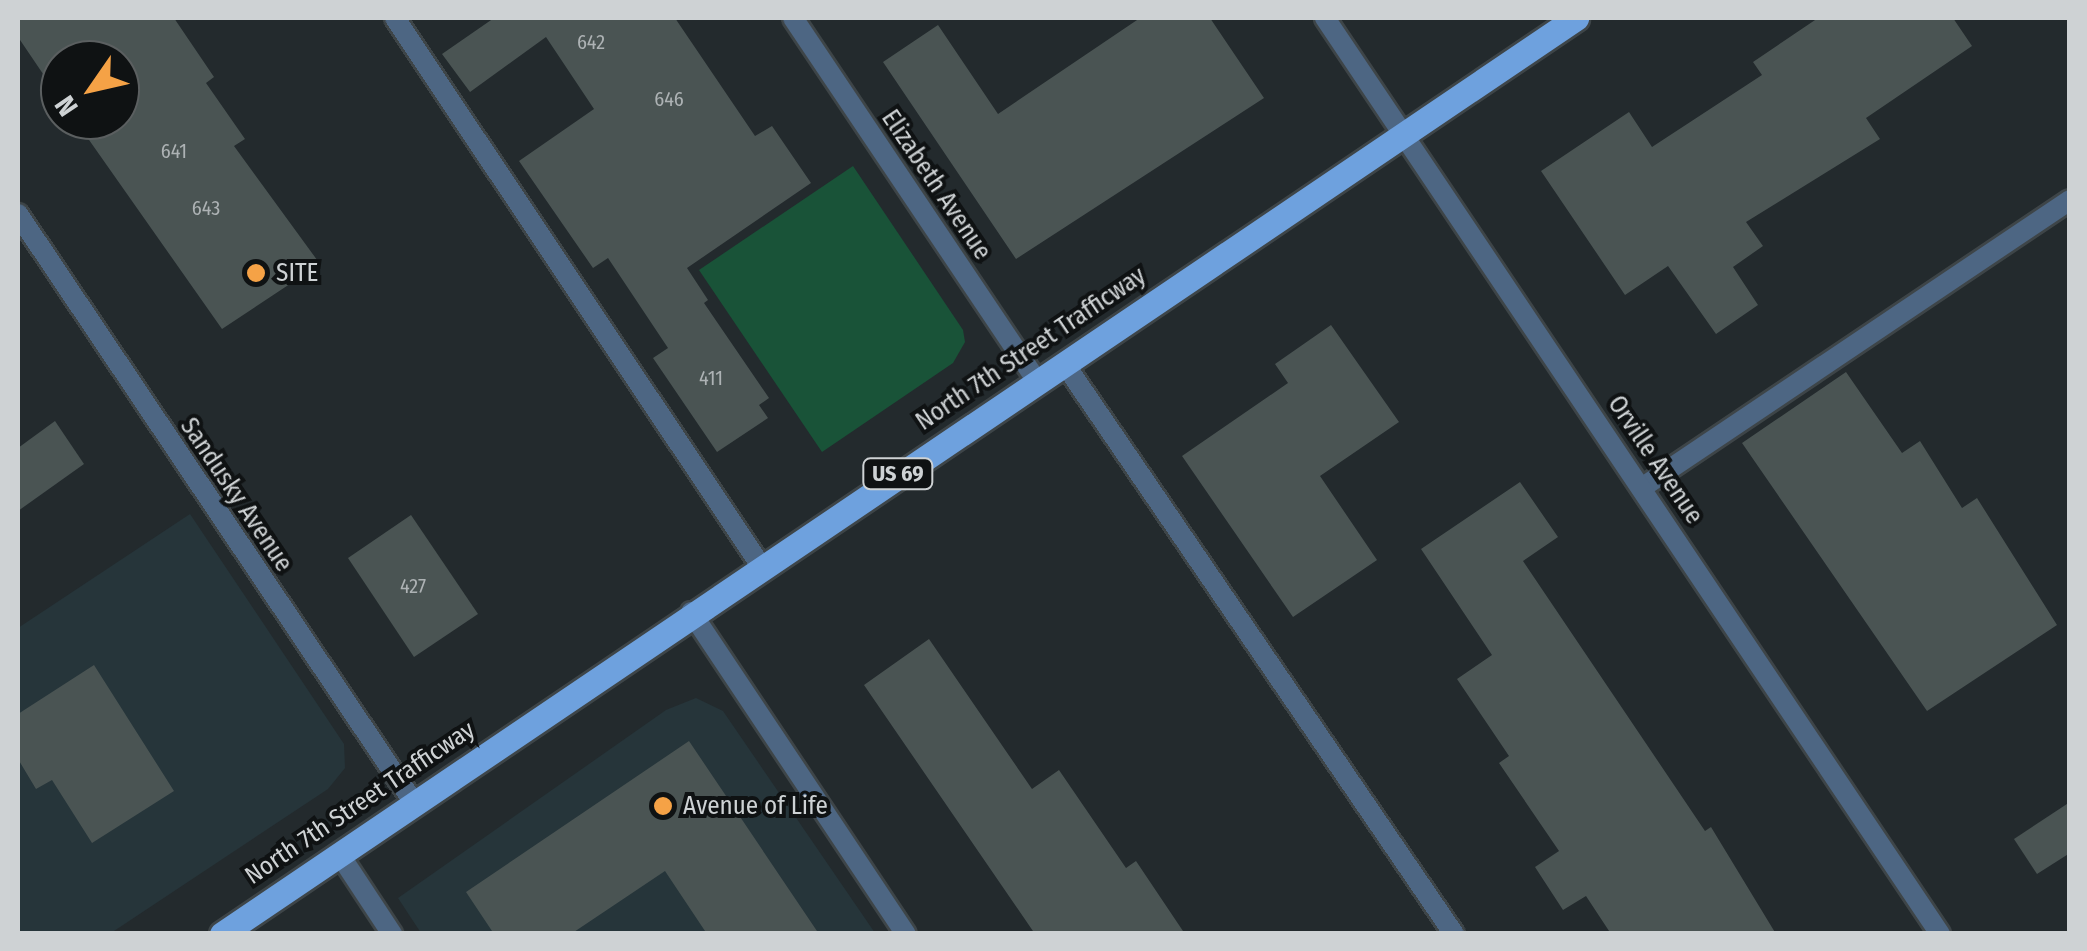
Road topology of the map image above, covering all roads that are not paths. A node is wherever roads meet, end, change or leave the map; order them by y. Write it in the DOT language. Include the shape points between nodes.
graph roads {
  1 [pos="396,18"];
  2 [pos="793,18"];
  3 [pos="1324,18"];
  4 [pos="1576,18"];
  5 [pos="1406,136"];
  6 [pos="2070,200"];
  7 [pos="18,214"];
  8 [pos="1064,363"];
  9 [pos="1037,381"];
  10 [pos="1643,487"];
  11 [pos="760,566"];
  12 [pos="692,612"];
  13 [pos="414,803"];
  14 [pos="340,855"];
  15 [pos="222,934"];
  16 [pos="392,934"];
  17 [pos="906,934"];
  18 [pos="1454,934"];
  19 [pos="1940,934"];
  1 -- 11 [label="street"];
  2 -- 9 [label="street, Elizabeth Avenue"];
  3 -- 5 [label="street, Orville Avenue"];
  4 -- 5 [label="main road, North 7th Street Trafficway / US 69"];
  5 -- 8 [label="main road, North 7th Street Trafficway / US 69"];
  5 -- 10 [label="street, Orville Avenue"];
  6 -- 10 [label="street"];
  7 -- 13 [label="street, Sandusky Avenue"];
  8 -- 9 [label="main road, North 7th Street Trafficway / US 69"];
  8 -- 18 [label="street"];
  9 -- 11 [label="main road, North 7th Street Trafficway / US 69"];
  10 -- 19 [label="street, Orville Avenue"];
  11 -- 12 [label="main road, North 7th Street Trafficway / US 69"];
  12 -- 13 [label="main road, North 7th Street Trafficway / US 69"];
  12 -- 17 [label="street"];
  13 -- 14 [label="main road, North 7th Street Trafficway / US 69"];
  14 -- 15 [label="main road, North 7th Street Trafficway / US 69"];
  14 -- 16 [label="street"];
}
